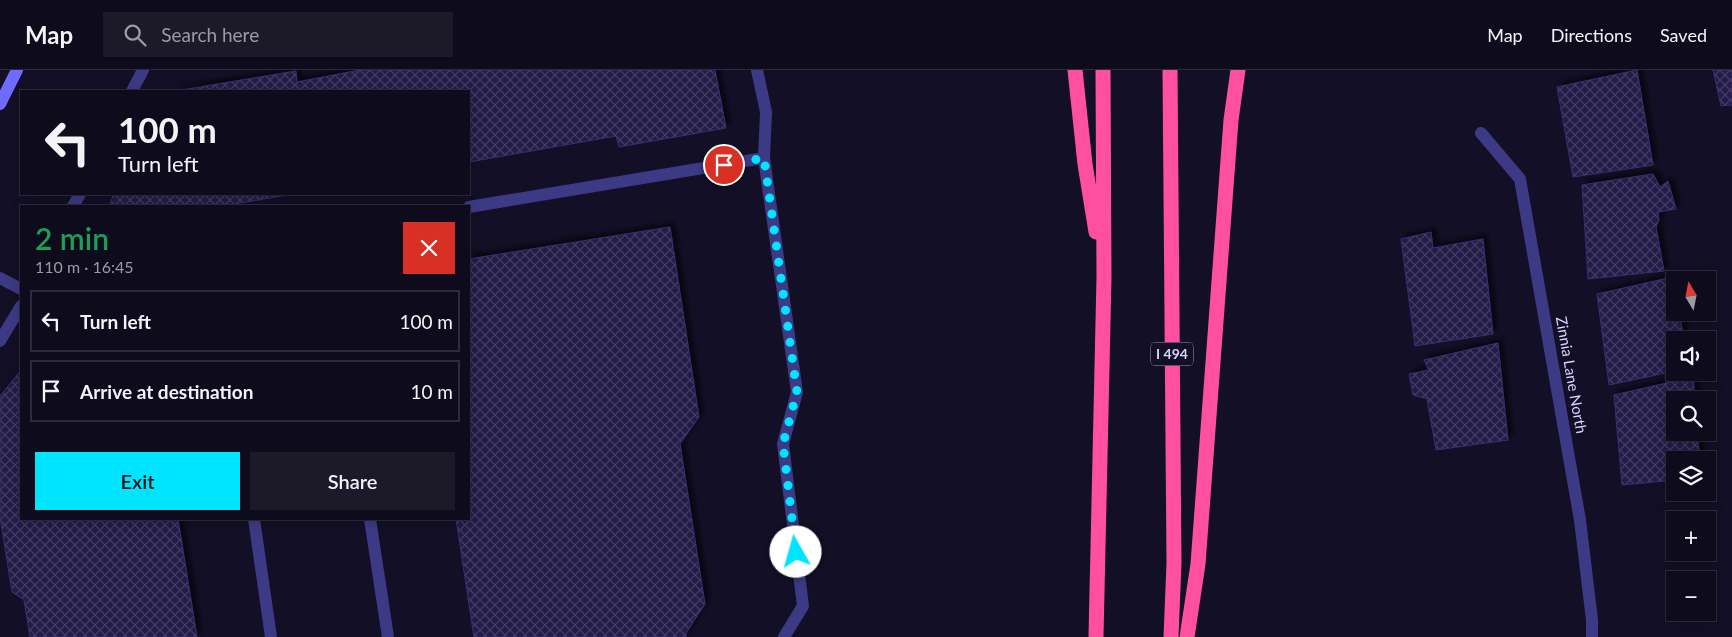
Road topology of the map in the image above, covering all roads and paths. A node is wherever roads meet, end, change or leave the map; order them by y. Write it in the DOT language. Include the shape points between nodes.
graph roads {
  1 [pos="17,70"];
  2 [pos="144,70"];
  3 [pos="757,70"];
  4 [pos="1075,70"];
  5 [pos="1103,70"];
  6 [pos="1170,70"];
  7 [pos="1238,70"];
  8 [pos="133,90"];
  9 [pos="0,104"];
  10 [pos="1481,133"];
  11 [pos="764,158"];
  12 [pos="470,207"];
  13 [pos="1104,277"];
  14 [pos="0,278"];
  15 [pos="20,288"];
  16 [pos="20,308"];
  17 [pos="0,341"];
  18 [pos="254,520"];
  19 [pos="370,520"];
  20 [pos="271,637"];
  21 [pos="388,637"];
  22 [pos="784,637"];
  23 [pos="1096,637"];
  24 [pos="1171,637"];
  25 [pos="1187,637"];
  26 [pos="1592,637"];
  1 -- 9 [label="street"];
  2 -- 8 [label="street"];
  3 -- 11 [label="street" via="766,112"];
  4 -- 13 [label="highway" via="1085,164"];
  5 -- 13 [label="highway"];
  6 -- 24 [label="highway, I 494" via="1174,563"];
  7 -- 25 [label="highway" via="1199,554"];
  10 -- 26 [label="street, Zinnia Lane North" via="1520,179 1580,520"];
  11 -- 12 [label="street"];
  11 -- 22 [label="street" via="797,392 783,444 803,606"];
  13 -- 23 [label="highway"];
  14 -- 15 [label="street"];
  16 -- 17 [label="street"];
  18 -- 20 [label="street"];
  19 -- 21 [label="street"];
}
